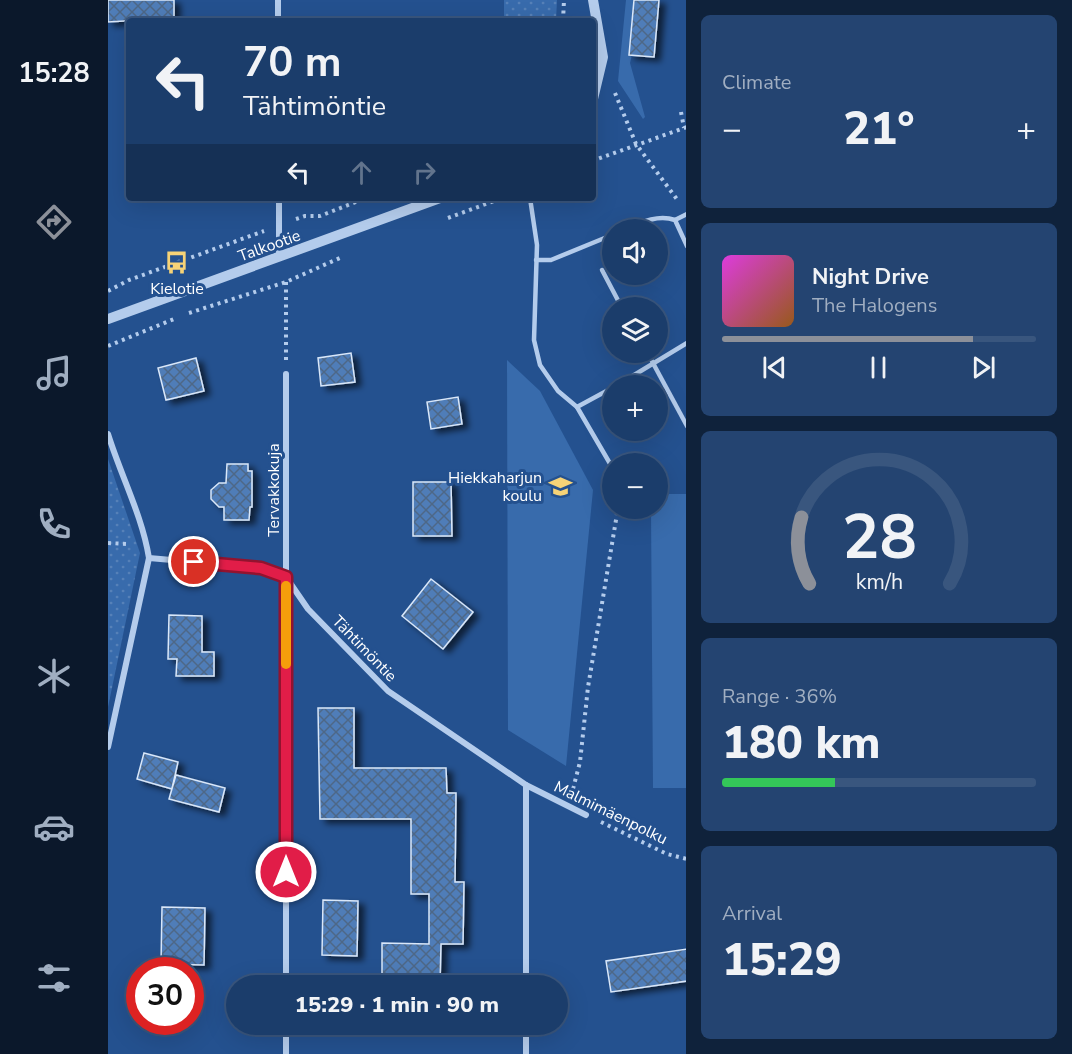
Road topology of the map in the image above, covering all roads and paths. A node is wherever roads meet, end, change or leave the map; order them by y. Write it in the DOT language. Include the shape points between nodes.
graph roads {
  1 [pos="278,0"];
  2 [pos="564,0"];
  3 [pos="278,18"];
  4 [pos="563,18"];
  5 [pos="596,20"];
  6 [pos="597,84"];
  7 [pos="596,88"];
  8 [pos="681,112"];
  9 [pos="685,127"];
  10 [pos="636,144"];
  11 [pos="596,159"];
  12 [pos="279,201"];
  13 [pos="358,201"];
  14 [pos="432,201"];
  15 [pos="494,201"];
  16 [pos="530,201"];
  17 [pos="680,203"];
  18 [pos="686,214"];
  19 [pos="649,219"];
  20 [pos="675,220"];
  21 [pos="437,222"];
  22 [pos="279,226"];
  23 [pos="602,239"];
  24 [pos="686,244"];
  25 [pos="353,253"];
  26 [pos="279,258"];
  27 [pos="536,260"];
  28 [pos="286,282"];
  29 [pos="108,291"];
  30 [pos="108,319"];
  31 [pos="686,344"];
  32 [pos="108,346"];
  33 [pos="653,364"];
  34 [pos="286,374"];
  35 [pos="634,375"];
  36 [pos="602,393"];
  37 [pos="577,407"];
  38 [pos="686,424"];
  39 [pos="108,434"];
  40 [pos="604,453"];
  41 [pos="616,519"];
  42 [pos="149,558"];
  43 [pos="286,577"];
  44 [pos="108,747"];
  45 [pos="526,786"];
  46 [pos="568,806"];
  47 [pos="586,815"];
  48 [pos="686,860"];
  49 [pos="286,975"];
  50 [pos="526,975"];
  51 [pos="286,1035"];
  52 [pos="526,1035"];
  53 [pos="285,1054"];
  54 [pos="526,1054"];
  1 -- 3 [label="street"];
  2 -- 4 [label="path"];
  5 -- 6 [label="street" via="603,57"];
  6 -- 7 [label="street"];
  6 -- 10 [label="path" via="617,94"];
  8 -- 9 [label="path"];
  9 -- 10 [label="path"];
  10 -- 11 [label="path"];
  10 -- 17 [label="path"];
  12 -- 22 [label="street"];
  13 -- 22 [label="path"];
  14 -- 26 [label="street, Talkootie"];
  15 -- 21 [label="path"];
  16 -- 27 [label="lane"];
  18 -- 20 [label="lane"];
  19 -- 20 [label="lane"];
  20 -- 24 [label="lane"];
  22 -- 26 [label="street"];
  22 -- 29 [label="path"];
  23 -- 27 [label="lane" via="551,260"];
  25 -- 28 [label="path"];
  26 -- 30 [label="street, Talkootie"];
  27 -- 37 [label="lane" via="534,340 540,365 558,391"];
  28 -- 32 [label="path" via="180,316"];
  28 -- 34 [label="path"];
  31 -- 33 [label="lane"];
  33 -- 35 [label="lane"];
  33 -- 38 [label="lane"];
  34 -- 43 [label="street, Tervakkokuja"];
  36 -- 37 [label="lane"];
  37 -- 40 [label="lane"];
  39 -- 42 [label="street" via="144,529"];
  41 -- 46 [label="path" via="588,687 580,762"];
  42 -- 43 [label="street" via="261,568"];
  42 -- 44 [label="street"];
  43 -- 45 [label="street, Tähtimöntie" via="308,609 388,691"];
  43 -- 49 [label="street, Tervakkokuja"];
  45 -- 46 [label="street, Malmimäenpolku"];
  45 -- 50 [label="street"];
  46 -- 47 [label="street, Malmimäenpolku"];
  47 -- 48 [label="path, Malmimäenpolku"];
  51 -- 53 [label="street"];
  52 -- 54 [label="street"];
}
